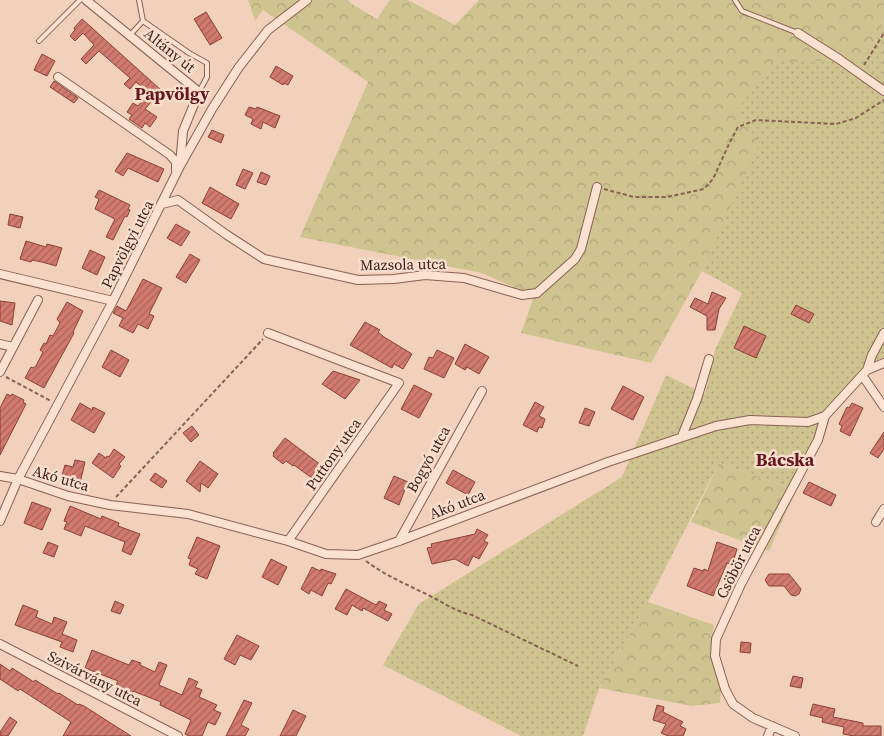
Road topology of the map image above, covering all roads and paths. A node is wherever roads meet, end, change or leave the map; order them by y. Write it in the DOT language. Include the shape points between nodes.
graph roads {
  1 [pos="80,0"];
  2 [pos="86,0"];
  3 [pos="139,0"];
  4 [pos="306,0"];
  5 [pos="735,0"];
  6 [pos="142,21"];
  7 [pos="798,33"];
  8 [pos="884,33"];
  9 [pos="130,36"];
  10 [pos="39,42"];
  11 [pos="857,72"];
  12 [pos="58,77"];
  13 [pos="884,91"];
  14 [pos="199,92"];
  15 [pos="884,100"];
  16 [pos="180,166"];
  17 [pos="176,175"];
  18 [pos="597,188"];
  19 [pos="162,204"];
  20 [pos="0,274"];
  21 [pos="38,300"];
  22 [pos="113,301"];
  23 [pos="884,333"];
  24 [pos="268,334"];
  25 [pos="0,344"];
  26 [pos="13,347"];
  27 [pos="709,359"];
  28 [pos="884,363"];
  29 [pos="865,372"];
  30 [pos="0,373"];
  31 [pos="482,391"];
  32 [pos="57,404"];
  33 [pos="884,407"];
  34 [pos="825,416"];
  35 [pos="682,436"];
  36 [pos="0,476"];
  37 [pos="18,480"];
  38 [pos="110,505"];
  39 [pos="884,509"];
  40 [pos="0,521"];
  41 [pos="876,522"];
  42 [pos="288,541"];
  43 [pos="399,541"];
  44 [pos="358,554"];
  45 [pos="0,644"];
  46 [pos="578,666"];
  47 [pos="772,726"];
  48 [pos="178,736"];
  49 [pos="768,736"];
  50 [pos="795,736"];
  1 -- 10 [label="lane"];
  2 -- 9 [label="street, Altány út"];
  3 -- 6 [label="lane"];
  4 -- 16 [label="street, Papvölgyi utca" via="268,30 239,67"];
  5 -- 7 [label="lane" via="742,11"];
  6 -- 9 [label="lane"];
  6 -- 14 [label="lane" via="207,63 207,76"];
  7 -- 11 [label="street"];
  8 -- 11 [label="path" via="868,62"];
  9 -- 14 [label="street, Altány út"];
  11 -- 13 [label="street"];
  12 -- 17 [label="street" via="170,155 176,162"];
  14 -- 16 [label="street, Altány út" via="183,131"];
  15 -- 18 [label="path" via="856,118 836,124 756,120 738,127 713,179 704,189 667,196 634,197"];
  16 -- 17 [label="street, Papvölgyi utca"];
  17 -- 19 [label="street, Papvölgyi utca"];
  18 -- 19 [label="street, Mazsola utca" via="581,250 575,259 537,293 522,295 464,278 425,275 358,280 264,259 178,200"];
  19 -- 22 [label="street, Papvölgyi utca"];
  20 -- 22 [label="street"];
  21 -- 26 [label="street"];
  22 -- 32 [label="street, Papvölgyi utca"];
  23 -- 29 [label="street"];
  24 -- 38 [label="path"];
  24 -- 42 [label="street, Puttony utca" via="399,383"];
  25 -- 26 [label="street"];
  26 -- 30 [label="street"];
  27 -- 35 [label="street"];
  28 -- 29 [label="street"];
  29 -- 33 [label="street"];
  29 -- 34 [label="street"];
  30 -- 32 [label="path"];
  31 -- 43 [label="street, Bogyó utca"];
  32 -- 37 [label="street, Papvölgyi utca"];
  34 -- 35 [label="street, Akó utca" via="808,422 750,420"];
  34 -- 47 [label="street, Csöbör utca" via="818,440 741,584 716,639 715,656 733,704 752,718"];
  35 -- 43 [label="street, Akó utca"];
  36 -- 37 [label="street, Akó utca"];
  37 -- 38 [label="street, Akó utca"];
  37 -- 40 [label="street, Papvölgyi utca"];
  38 -- 42 [label="street, Akó utca" via="188,514"];
  39 -- 41 [label="street"];
  42 -- 44 [label="street, Akó utca" via="326,554"];
  43 -- 44 [label="street, Akó utca"];
  44 -- 46 [label="path" via="382,573"];
  45 -- 48 [label="street, Szivárvány utca"];
  47 -- 49 [label="street"];
  47 -- 50 [label="street, Csöbör utca"];
}
